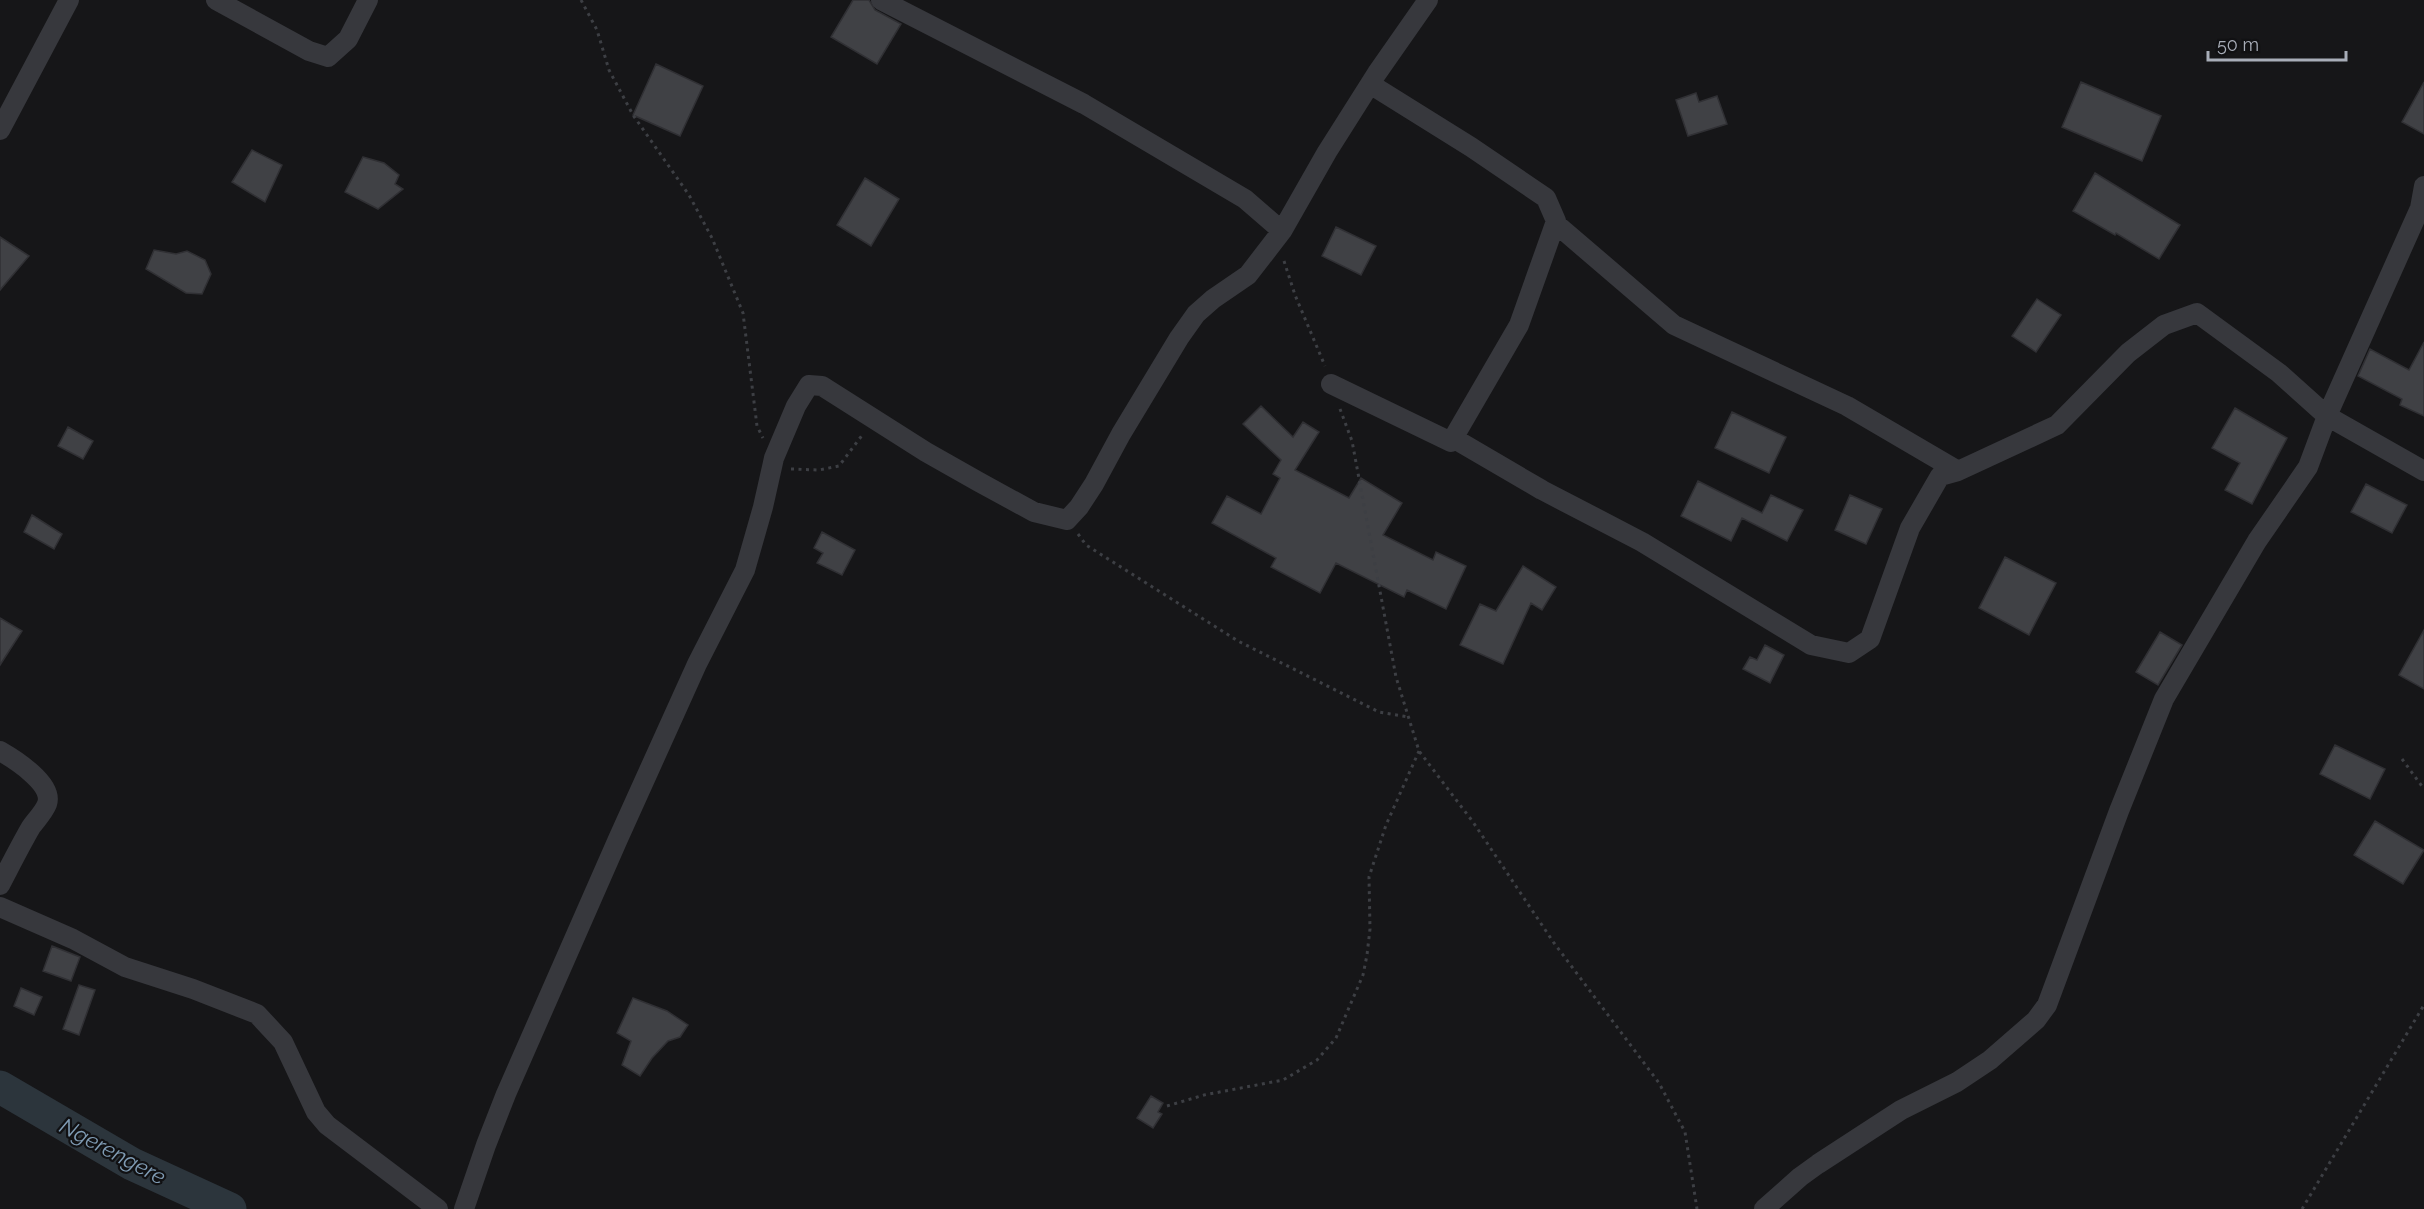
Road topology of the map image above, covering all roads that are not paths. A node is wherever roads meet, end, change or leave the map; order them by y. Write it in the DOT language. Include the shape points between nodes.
graph roads {
  1 [pos="69,0"];
  2 [pos="216,0"];
  3 [pos="369,0"];
  4 [pos="881,0"];
  5 [pos="1428,0"];
  6 [pos="1370,84"];
  7 [pos="0,130"];
  8 [pos="2424,186"];
  9 [pos="1555,223"];
  10 [pos="1278,236"];
  11 [pos="1331,384"];
  12 [pos="2327,416"];
  13 [pos="1453,438"];
  14 [pos="1958,471"];
  15 [pos="2424,471"];
  16 [pos="0,751"];
  17 [pos="0,885"];
  18 [pos="0,908"];
  19 [pos="438,1209"];
  20 [pos="464,1209"];
  21 [pos="1764,1209"];
  1 -- 7 [label="street"];
  2 -- 3 [label="street" via="309,51 328,57 348,39"];
  4 -- 10 [label="street" via="1084,104 1245,199"];
  5 -- 6 [label="street"];
  6 -- 9 [label="street" via="1546,198"];
  6 -- 10 [label="street"];
  8 -- 12 [label="street" via="2420,208"];
  9 -- 13 [label="street" via="1519,325"];
  9 -- 14 [label="street" via="1674,325 1847,406"];
  10 -- 20 [label="street" via="1248,275 1213,299 1184,330 1094,484 1067,520 1034,512 926,452 822,386 809,385 796,406 772,467 745,570 697,664 618,839 507,1094"];
  11 -- 13 [label="street" via="1451,442"];
  12 -- 14 [label="street" via="2279,373 2197,313 2163,325 2128,353 2057,425"];
  12 -- 15 [label="street"];
  12 -- 21 [label="street" via="2308,467 2257,541 2164,699 2047,1005 2036,1020 1990,1060 1957,1082 1901,1110 1828,1158"];
  13 -- 14 [label="street" via="1642,542 1811,645 1849,653 1870,639 1910,528 1940,476"];
  16 -- 17 [label="street" via="42,783 48,803"];
  18 -- 19 [label="street" via="73,939 125,968 193,988 257,1014 283,1042 316,1112 327,1125"];
}
